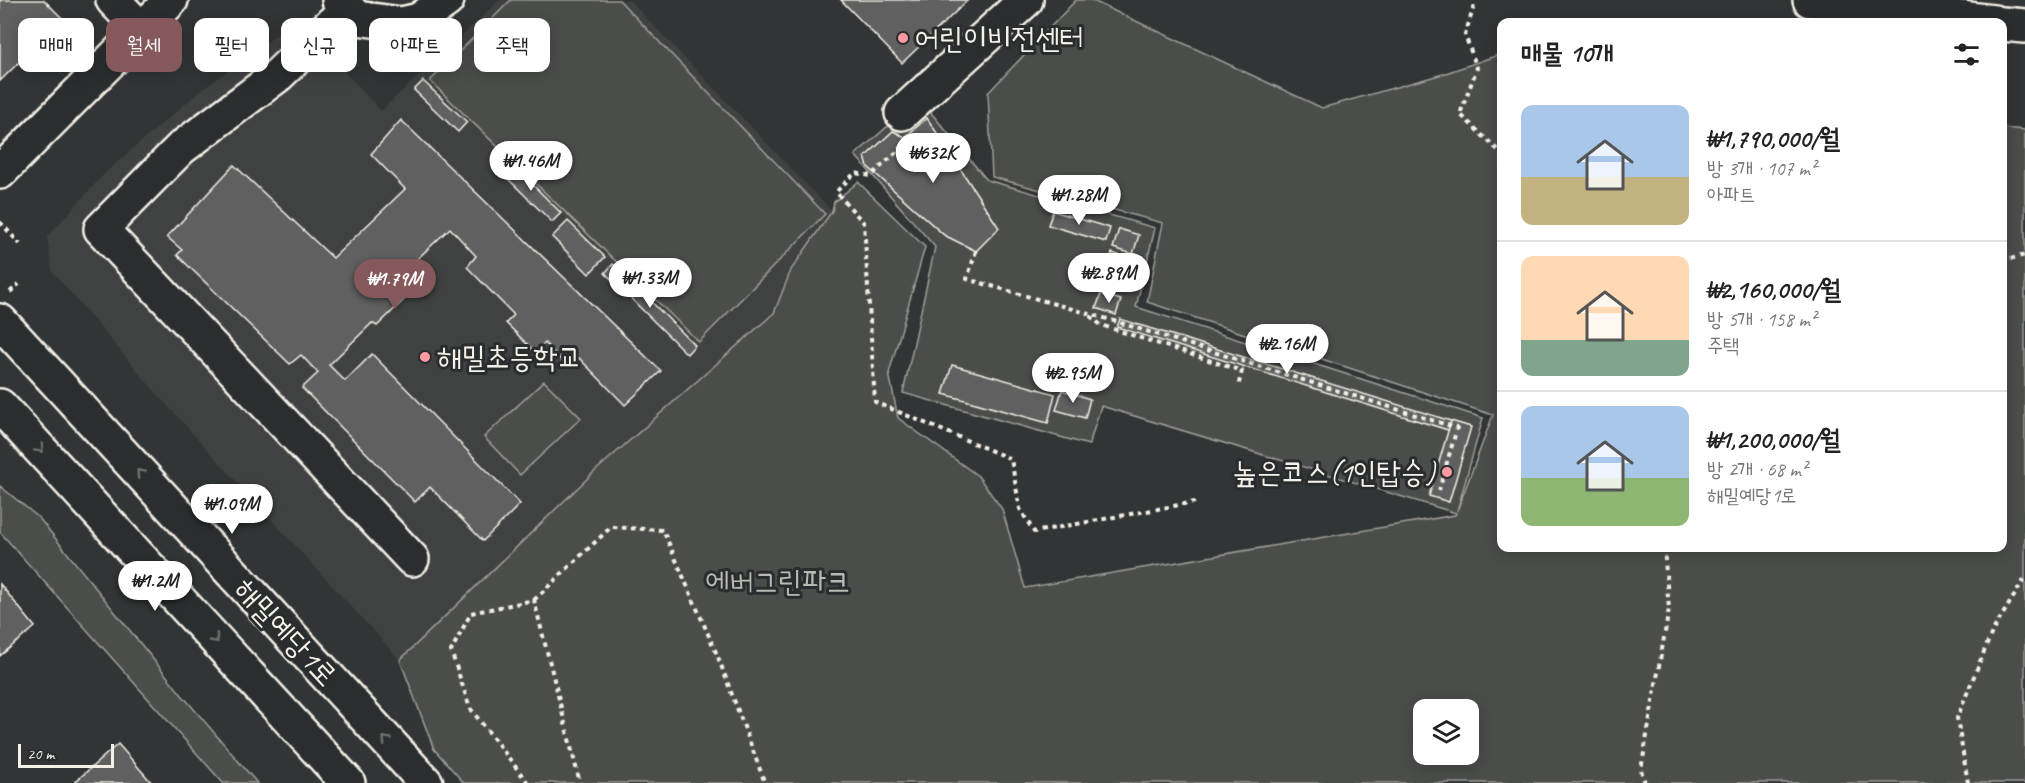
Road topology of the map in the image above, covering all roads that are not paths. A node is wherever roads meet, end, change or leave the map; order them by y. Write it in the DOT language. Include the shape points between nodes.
graph roads {
  1 [pos="113,0"];
  2 [pos="171,0"];
  3 [pos="447,0"];
  4 [pos="1026,0"];
  5 [pos="1810,0"];
  6 [pos="343,4"];
  7 [pos="130,18"];
  8 [pos="152,18"];
  9 [pos="1961,18"];
  10 [pos="2007,24"];
  11 [pos="2025,26"];
  12 [pos="106,64"];
  13 [pos="906,126"];
  14 [pos="0,172"];
  15 [pos="0,321"];
  16 [pos="0,406"];
  17 [pos="412,559"];
  18 [pos="348,783"];
  19 [pos="426,783"];
  1 -- 7 [label="street"];
  2 -- 8 [label="street"];
  3 -- 6 [label="street" via="419,20 400,24 357,18"];
  4 -- 13 [label="street"];
  5 -- 9 [label="street"];
  6 -- 17 [label="street" via="278,75 181,148 101,229"];
  10 -- 11 [label="street"];
  12 -- 14 [label="street"];
  19 -- 15 [label="street, 해밀예당1로, one-way"];
  16 -- 18 [label="street, 해밀예당1로, one-way"];
}
